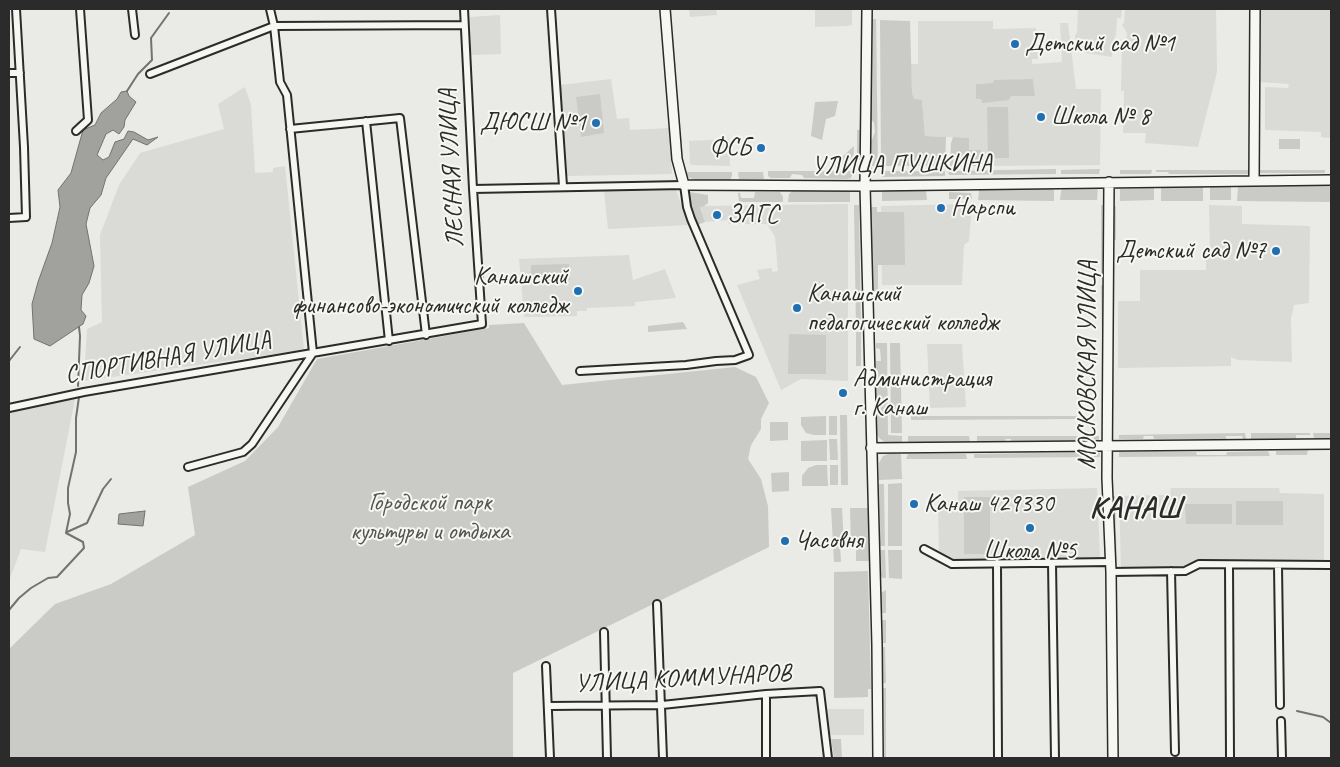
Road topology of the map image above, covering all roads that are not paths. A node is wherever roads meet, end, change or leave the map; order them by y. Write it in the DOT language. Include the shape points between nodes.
graph roads {
  1 [pos="16,9"];
  2 [pos="80,9"];
  3 [pos="132,9"];
  4 [pos="270,9"];
  5 [pos="464,9"];
  6 [pos="551,9"];
  7 [pos="665,9"];
  8 [pos="867,9"];
  9 [pos="1255,9"];
  10 [pos="464,25"];
  11 [pos="274,26"];
  12 [pos="135,35"];
  13 [pos="9,73"];
  14 [pos="20,74"];
  15 [pos="150,74"];
  16 [pos="366,121"];
  17 [pos="290,128"];
  18 [pos="76,132"];
  19 [pos="1331,180"];
  20 [pos="1254,181"];
  21 [pos="1109,182"];
  22 [pos="684,185"];
  23 [pos="563,186"];
  24 [pos="864,186"];
  25 [pos="473,189"];
  26 [pos="9,218"];
  27 [pos="482,324"];
  28 [pos="426,335"];
  29 [pos="389,341"];
  30 [pos="313,354"];
  31 [pos="580,371"];
  32 [pos="9,408"];
  33 [pos="1331,444"];
  34 [pos="1107,446"];
  35 [pos="870,448"];
  36 [pos="188,467"];
  37 [pos="924,548"];
  38 [pos="997,563"];
  39 [pos="1052,563"];
  40 [pos="1229,565"];
  41 [pos="1331,565"];
  42 [pos="1278,566"];
  43 [pos="1111,567"];
  44 [pos="1171,571"];
  45 [pos="657,604"];
  46 [pos="604,632"];
  47 [pos="546,666"];
  48 [pos="766,694"];
  49 [pos="662,705"];
  50 [pos="1280,705"];
  51 [pos="549,706"];
  52 [pos="606,706"];
  53 [pos="1281,721"];
  54 [pos="1175,752"];
  55 [pos="550,758"];
  56 [pos="607,758"];
  57 [pos="663,758"];
  58 [pos="766,758"];
  59 [pos="828,758"];
  60 [pos="878,758"];
  61 [pos="998,758"];
  62 [pos="1055,758"];
  63 [pos="1112,758"];
  64 [pos="1230,758"];
  65 [pos="1282,758"];
  1 -- 14 [label="street"];
  2 -- 18 [label="street" via="88,120"];
  3 -- 12 [label="street"];
  4 -- 11 [label="street"];
  5 -- 10 [label="street, ЛЕСНАЯ УЛИЦА"];
  6 -- 23 [label="street"];
  7 -- 22 [label="street" via="677,159"];
  8 -- 24 [label="street"];
  9 -- 20 [label="street"];
  10 -- 11 [label="street"];
  10 -- 25 [label="street, ЛЕСНАЯ УЛИЦА"];
  11 -- 15 [label="street"];
  11 -- 17 [label="street" via="280,82 287,95"];
  13 -- 14 [label="street"];
  14 -- 26 [label="street" via="26,217"];
  16 -- 17 [label="street"];
  16 -- 28 [label="street" via="400,118"];
  16 -- 29 [label="street"];
  17 -- 30 [label="street"];
  19 -- 20 [label="street, УЛИЦА ПУШКИНА"];
  20 -- 21 [label="street, УЛИЦА ПУШКИНА"];
  21 -- 24 [label="street, УЛИЦА ПУШКИНА"];
  21 -- 34 [label="street, МОСКОВСКАЯ УЛИЦА"];
  22 -- 23 [label="street, УЛИЦА ПУШКИНА"];
  22 -- 24 [label="street, УЛИЦА ПУШКИНА"];
  22 -- 31 [label="street" via="687,207 749,355 735,360 686,365"];
  23 -- 25 [label="street, УЛИЦА ПУШКИНА"];
  24 -- 35 [label="street"];
  25 -- 27 [label="street, ЛЕСНАЯ УЛИЦА"];
  27 -- 28 [label="street, СПОРТИВНАЯ УЛИЦА"];
  28 -- 29 [label="street, СПОРТИВНАЯ УЛИЦА"];
  29 -- 30 [label="street, СПОРТИВНАЯ УЛИЦА"];
  30 -- 32 [label="street, СПОРТИВНАЯ УЛИЦА" via="84,392"];
  30 -- 36 [label="street" via="252,444 243,452"];
  33 -- 34 [label="street"];
  34 -- 35 [label="street"];
  34 -- 43 [label="street, МОСКОВСКАЯ УЛИЦА"];
  35 -- 60 [label="street"];
  37 -- 38 [label="street" via="952,564"];
  38 -- 39 [label="street"];
  38 -- 61 [label="street"];
  39 -- 43 [label="street"];
  39 -- 62 [label="street"];
  40 -- 42 [label="street"];
  40 -- 44 [label="street" via="1199,564 1185,571"];
  40 -- 64 [label="street"];
  41 -- 42 [label="street"];
  42 -- 50 [label="street"];
  43 -- 44 [label="street"];
  43 -- 63 [label="street, МОСКОВСКАЯ УЛИЦА"];
  44 -- 54 [label="street"];
  45 -- 49 [label="street"];
  46 -- 52 [label="street"];
  47 -- 51 [label="street"];
  48 -- 49 [label="street, УЛИЦА КОММУНАРОВ"];
  48 -- 58 [label="street"];
  48 -- 59 [label="street, УЛИЦА КОММУНАРОВ" via="820,691"];
  49 -- 52 [label="street, УЛИЦА КОММУНАРОВ"];
  49 -- 57 [label="street"];
  51 -- 52 [label="street, УЛИЦА КОММУНАРОВ"];
  51 -- 55 [label="street"];
  52 -- 56 [label="street"];
  53 -- 65 [label="street"];
}
